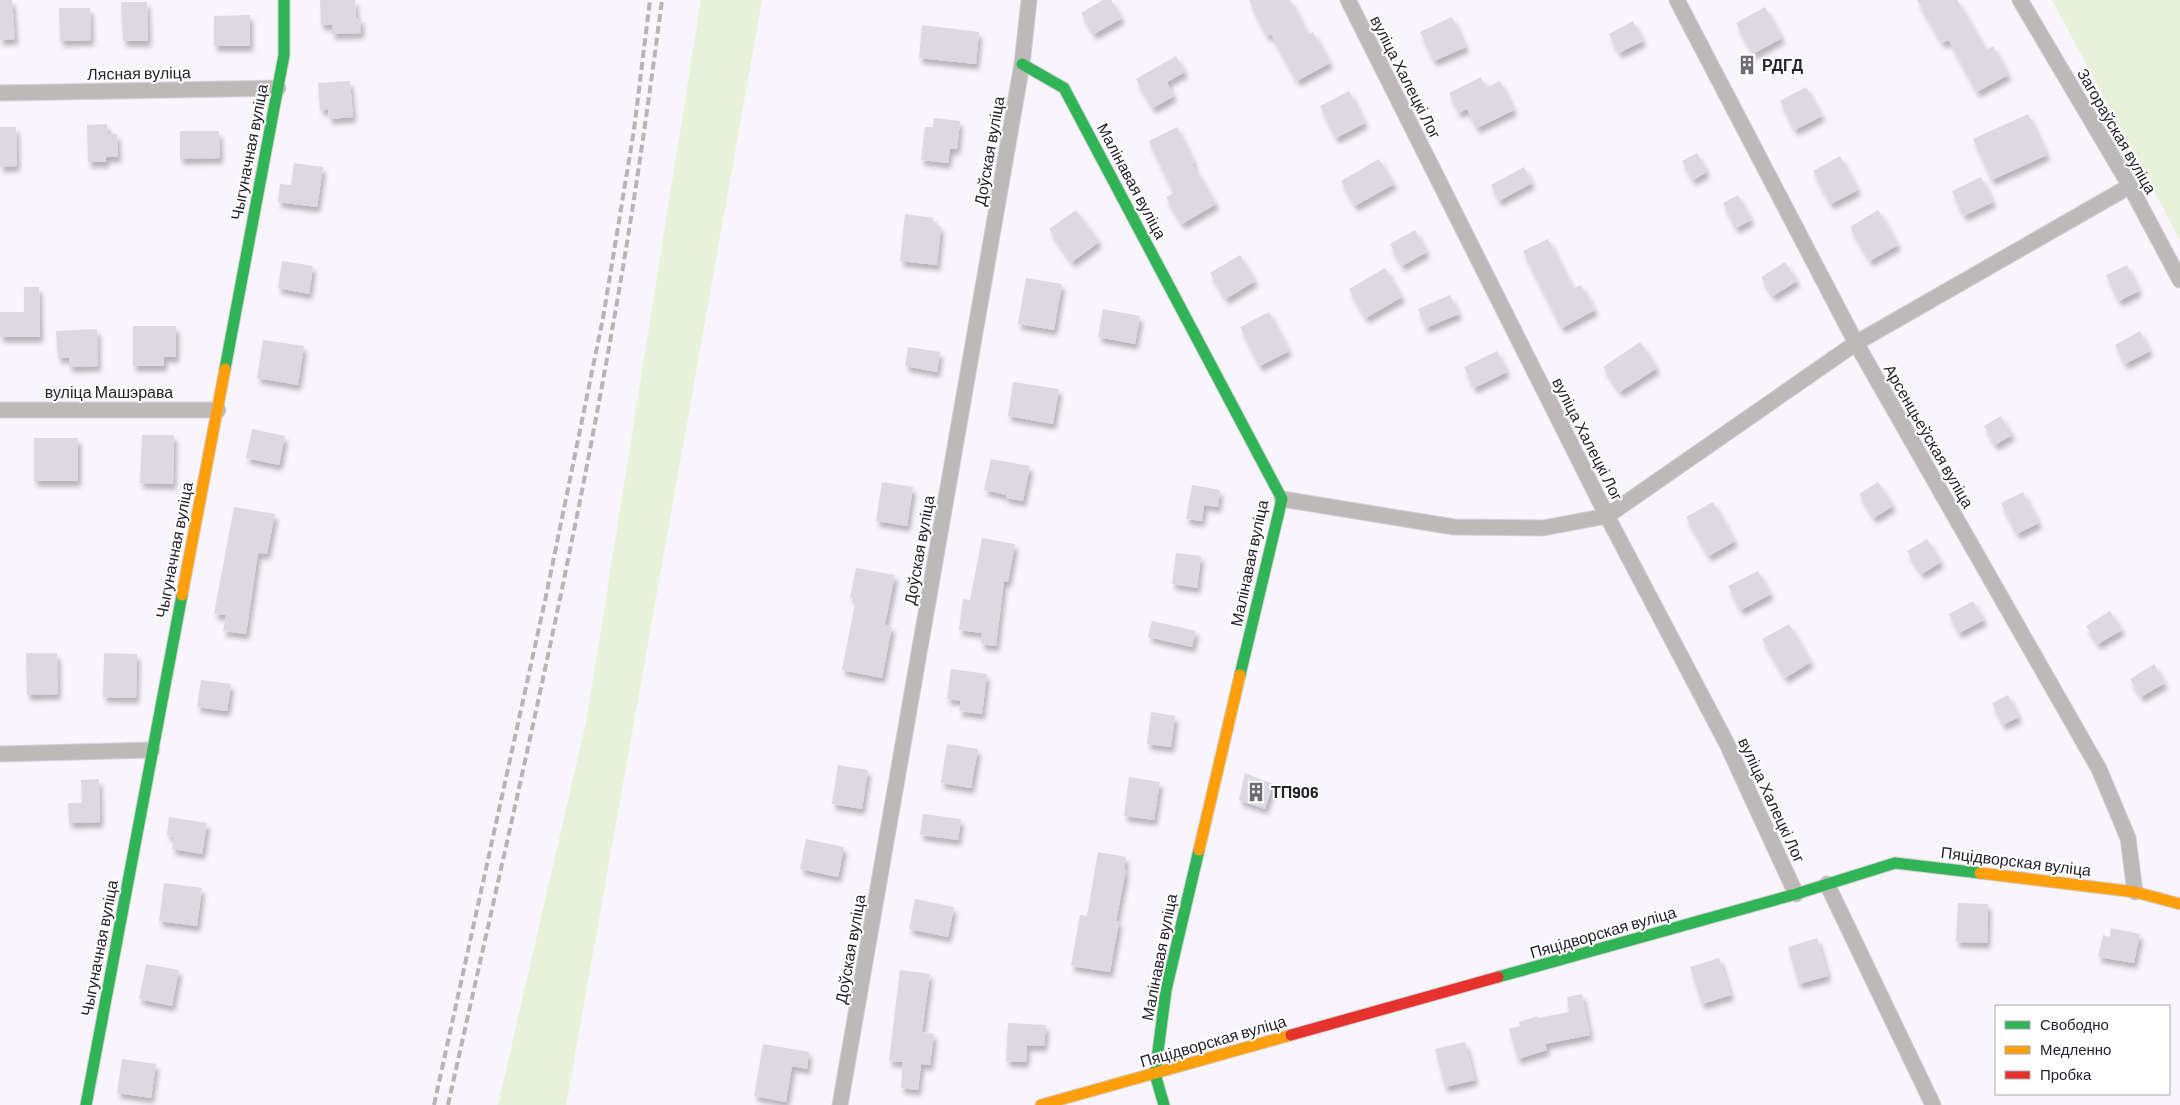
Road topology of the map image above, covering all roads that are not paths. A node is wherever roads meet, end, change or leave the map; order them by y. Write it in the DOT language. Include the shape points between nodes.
graph roads {
  1 [pos="284,0"];
  2 [pos="1029,0"];
  3 [pos="1348,0"];
  4 [pos="1677,0"];
  5 [pos="2020,0"];
  6 [pos="1022,64"];
  7 [pos="278,88"];
  8 [pos="0,93"];
  9 [pos="2130,186"];
  10 [pos="2180,280"];
  11 [pos="1856,343"];
  12 [pos="0,410"];
  13 [pos="218,410"];
  14 [pos="1282,499"];
  15 [pos="1607,516"];
  16 [pos="152,750"];
  17 [pos="0,754"];
  18 [pos="1827,884"];
  19 [pos="2135,892"];
  20 [pos="1796,894"];
  21 [pos="2180,904"];
  22 [pos="1155,1074"];
  23 [pos="86,1105"];
  24 [pos="840,1105"];
  25 [pos="1041,1105"];
  26 [pos="1164,1105"];
  27 [pos="1933,1105"];
  1 -- 7 [label="street, Чыгуначная вуліца" via="284,55"];
  2 -- 6 [label="street, Доўская вуліца"];
  3 -- 15 [label="street, вуліца Халецкі Лог"];
  4 -- 11 [label="street, Арсенцьеўская вуліца"];
  5 -- 9 [label="street, Загораўская вуліца"];
  6 -- 14 [label="street, Малінавая вуліца" via="1064,88"];
  6 -- 24 [label="street, Доўская вуліца"];
  7 -- 8 [label="street, Лясная вуліца"];
  7 -- 13 [label="street, Чыгуначная вуліца"];
  9 -- 10 [label="street, Загораўская вуліца"];
  9 -- 11 [label="street"];
  11 -- 15 [label="street"];
  11 -- 19 [label="street, Арсенцьеўская вуліца" via="2099,769 2128,838"];
  12 -- 13 [label="street, вуліца Машэрава"];
  13 -- 16 [label="street, Чыгуначная вуліца"];
  14 -- 15 [label="street" via="1454,527 1543,528"];
  14 -- 22 [label="street, Малінавая вуліца" via="1166,990"];
  15 -- 20 [label="street, вуліца Халецкі Лог" via="1726,742"];
  16 -- 17 [label="street"];
  16 -- 23 [label="street, Чыгуначная вуліца"];
  18 -- 19 [label="street, Пяцідворская вуліца" via="1895,863"];
  18 -- 20 [label="street, Пяцідворская вуліца"];
  18 -- 27 [label="street"];
  19 -- 21 [label="street, Пяцідворская вуліца"];
  20 -- 22 [label="street, Пяцідворская вуліца"];
  22 -- 25 [label="street, Пяцідворская вуліца"];
  22 -- 26 [label="street, Малінавая вуліца"];
}
